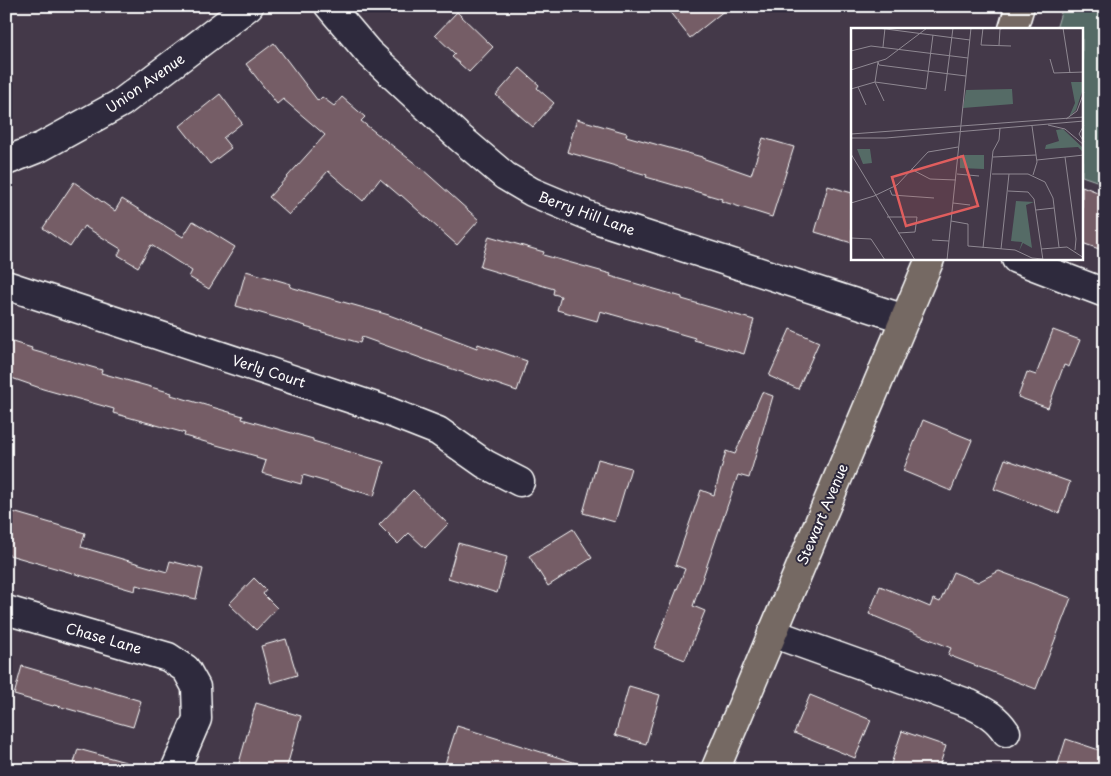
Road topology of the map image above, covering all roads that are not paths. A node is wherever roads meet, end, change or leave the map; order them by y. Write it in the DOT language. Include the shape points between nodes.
graph roads {
  1 [pos="249,6"];
  2 [pos="329,6"];
  3 [pos="1020,6"];
  4 [pos="1013,28"];
  5 [pos="6,161"];
  6 [pos="930,260"];
  7 [pos="1019,260"];
  8 [pos="6,285"];
  9 [pos="1105,293"];
  10 [pos="905,319"];
  11 [pos="520,482"];
  12 [pos="6,610"];
  13 [pos="772,633"];
  14 [pos="1006,732"];
  15 [pos="175,770"];
  16 [pos="715,770"];
  1 -- 5 [label="street, Union Avenue" via="121,103 41,147"];
  2 -- 10 [label="street, Berry Hill Lane" via="368,52 460,137 506,176 532,192 599,220"];
  3 -- 4 [label="main road"];
  6 -- 10 [label="main road, Stewart Avenue"];
  7 -- 9 [label="street"];
  8 -- 11 [label="street, Verly Court" via="382,408 438,430 486,464"];
  10 -- 13 [label="main road, Stewart Avenue"];
  12 -- 15 [label="street, Chase Lane" via="168,657 186,669 196,687 197,719"];
  13 -- 14 [label="street" via="970,704 988,713"];
  13 -- 16 [label="main road, Stewart Avenue"];
}
